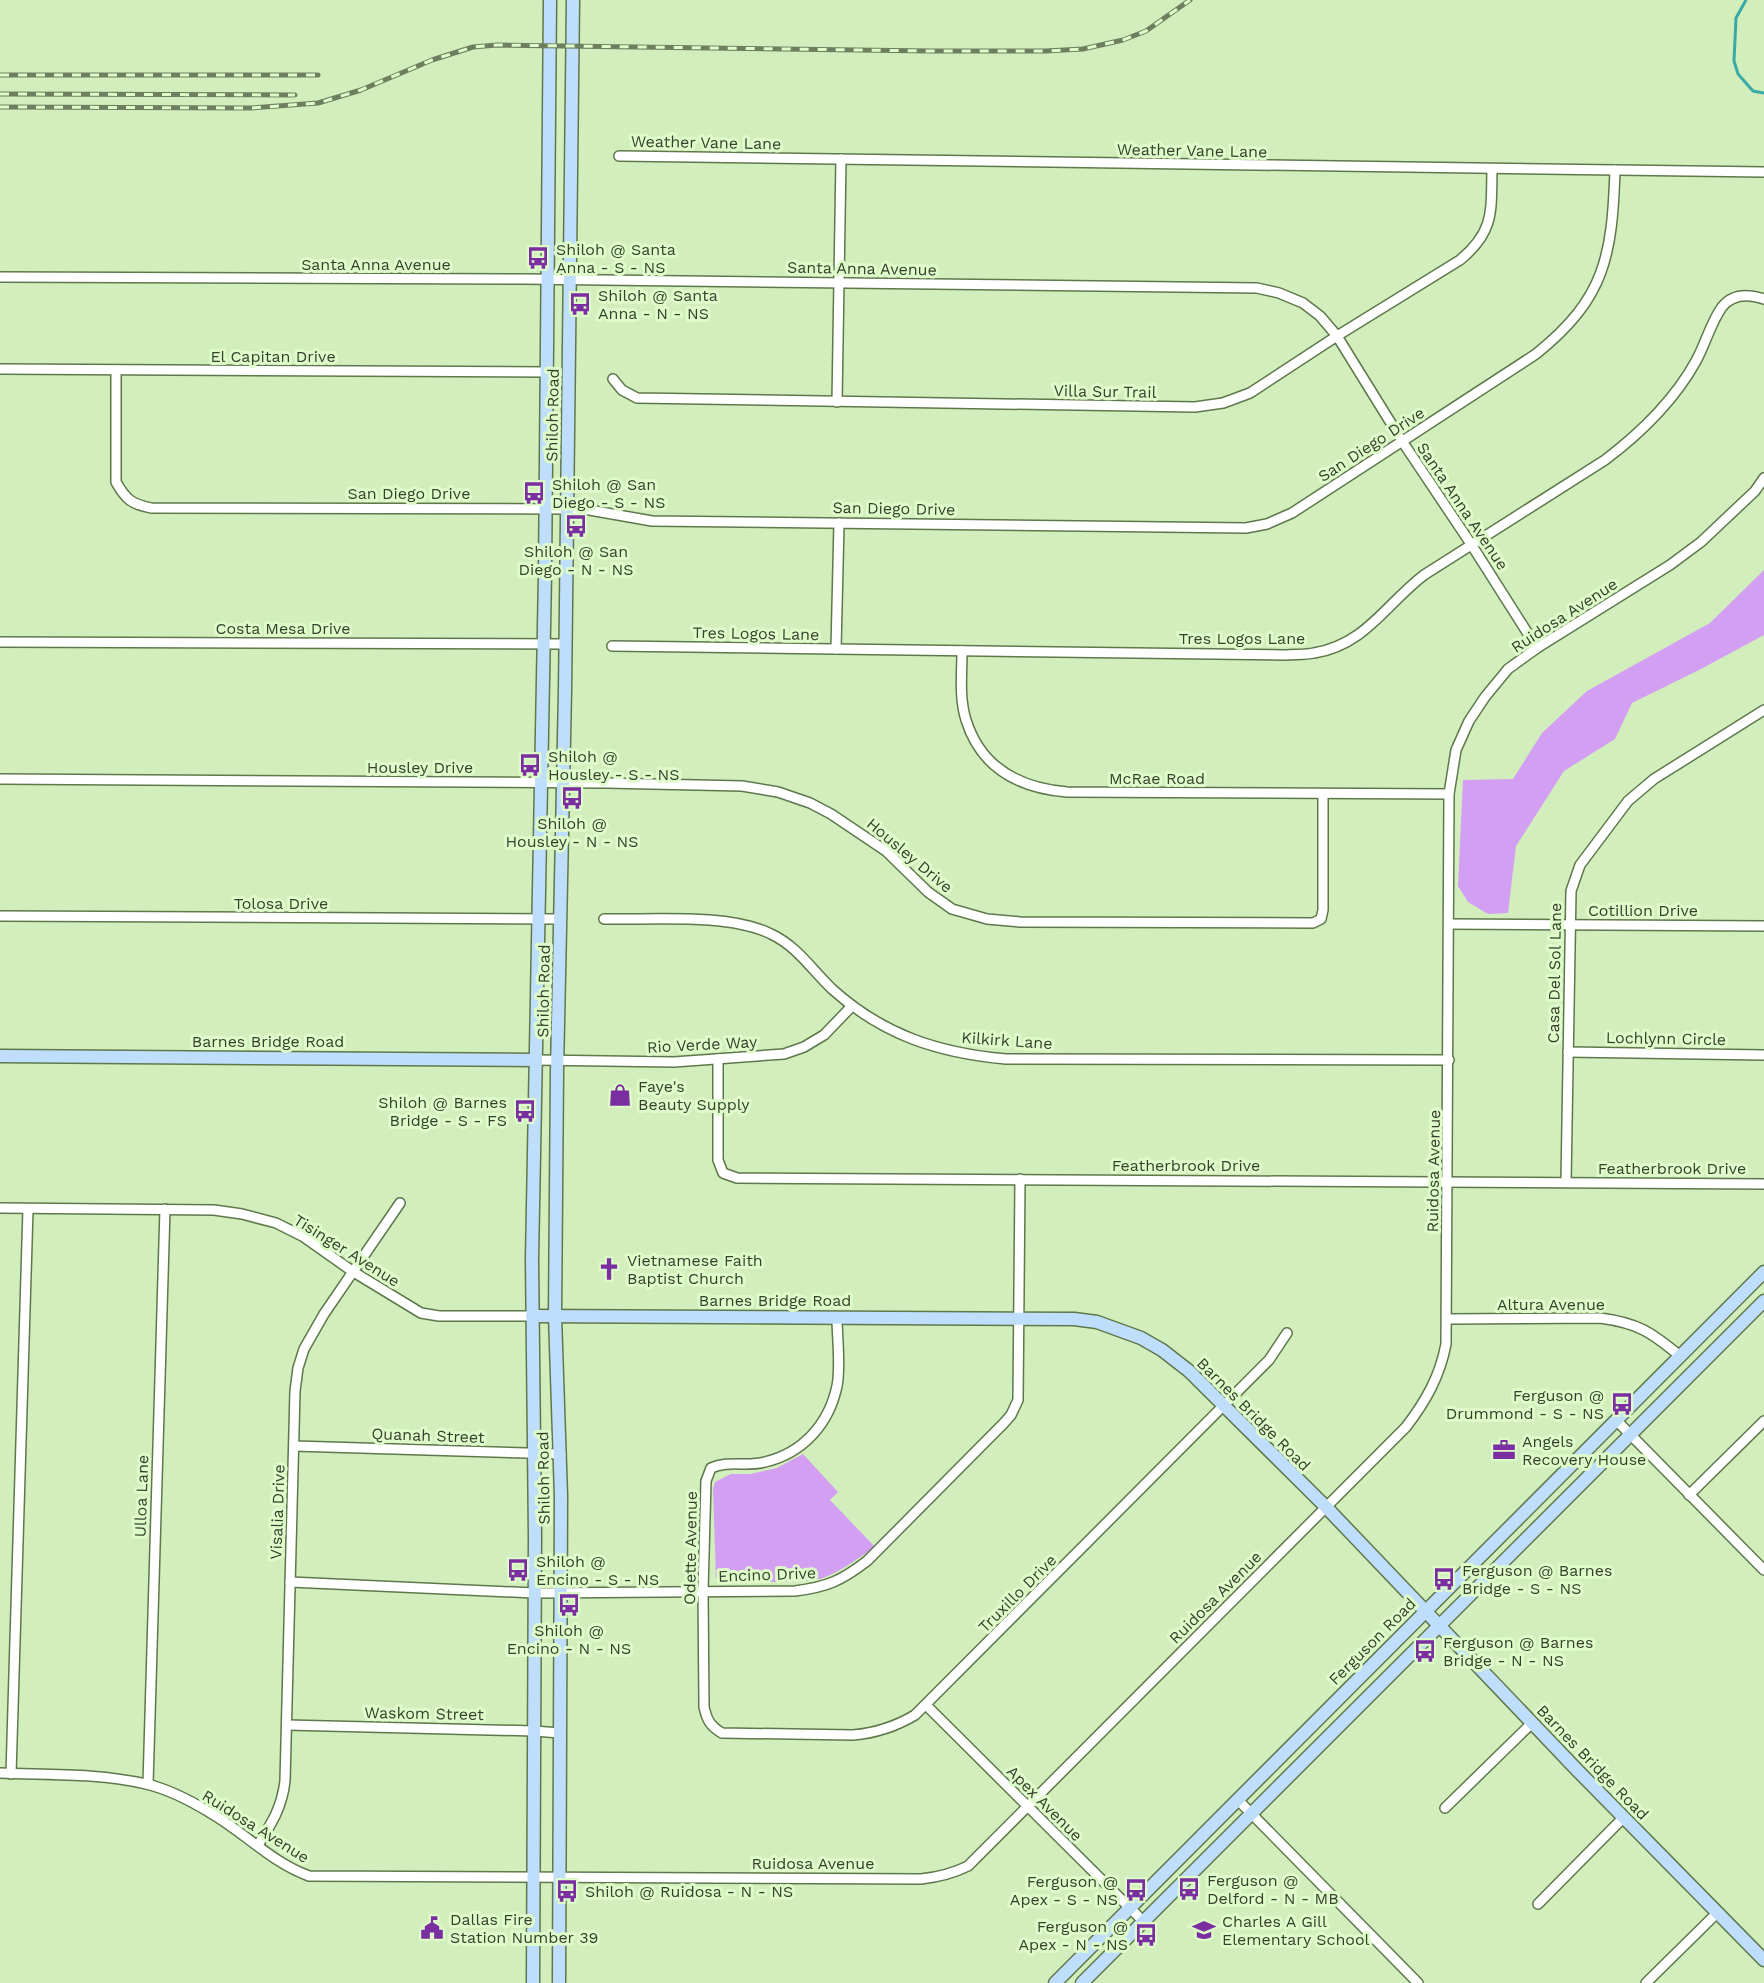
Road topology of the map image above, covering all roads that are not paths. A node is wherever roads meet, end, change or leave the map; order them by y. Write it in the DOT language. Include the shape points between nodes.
graph roads {
  1 [pos="550,0"];
  2 [pos="573,0"];
  3 [pos="619,156"];
  4 [pos="841,159"];
  5 [pos="1492,169"];
  6 [pos="1616,170"];
  7 [pos="1764,172"];
  8 [pos="0,277"];
  9 [pos="548,280"];
  10 [pos="570,280"];
  11 [pos="838,283"];
  12 [pos="1764,299"];
  13 [pos="1337,336"];
  14 [pos="0,369"];
  15 [pos="116,370"];
  16 [pos="547,372"];
  17 [pos="613,379"];
  18 [pos="837,402"];
  19 [pos="1402,441"];
  20 [pos="1764,478"];
  21 [pos="545,508"];
  22 [pos="567,508"];
  23 [pos="839,523"];
  24 [pos="1471,544"];
  25 [pos="0,642"];
  26 [pos="543,644"];
  27 [pos="566,644"];
  28 [pos="612,646"];
  29 [pos="836,648"];
  30 [pos="1537,648"];
  31 [pos="962,651"];
  32 [pos="1764,710"];
  33 [pos="0,779"];
  34 [pos="541,782"];
  35 [pos="564,783"];
  36 [pos="1323,794"];
  37 [pos="1449,794"];
  38 [pos="0,916"];
  39 [pos="561,919"];
  40 [pos="604,919"];
  41 [pos="539,920"];
  42 [pos="1449,924"];
  43 [pos="1570,924"];
  44 [pos="1764,926"];
  45 [pos="852,1006"];
  46 [pos="1568,1052"];
  47 [pos="1764,1055"];
  48 [pos="0,1056"];
  49 [pos="718,1059"];
  50 [pos="536,1060"];
  51 [pos="1449,1060"];
  52 [pos="558,1061"];
  53 [pos="1020,1179"];
  54 [pos="1446,1182"];
  55 [pos="1566,1182"];
  56 [pos="1764,1184"];
  57 [pos="400,1203"];
  58 [pos="0,1208"];
  59 [pos="28,1209"];
  60 [pos="165,1209"];
  61 [pos="352,1271"];
  62 [pos="1764,1272"];
  63 [pos="1764,1300"];
  64 [pos="532,1316"];
  65 [pos="555,1316"];
  66 [pos="837,1317"];
  67 [pos="1019,1318"];
  68 [pos="1447,1319"];
  69 [pos="1287,1333"];
  70 [pos="1680,1356"];
  71 [pos="1224,1406"];
  72 [pos="1616,1420"];
  73 [pos="1764,1421"];
  74 [pos="1630,1435"];
  75 [pos="294,1446"];
  76 [pos="533,1453"];
  77 [pos="561,1454"];
  78 [pos="1689,1495"];
  79 [pos="1326,1507"];
  80 [pos="1764,1569"];
  81 [pos="290,1582"];
  82 [pos="703,1591"];
  83 [pos="560,1592"];
  84 [pos="534,1593"];
  85 [pos="1425,1611"];
  86 [pos="1438,1625"];
  87 [pos="926,1706"];
  88 [pos="707,1720"];
  89 [pos="1532,1723"];
  90 [pos="287,1725"];
  91 [pos="534,1731"];
  92 [pos="560,1733"];
  93 [pos="0,1773"];
  94 [pos="11,1774"];
  95 [pos="148,1784"];
  96 [pos="1238,1800"];
  97 [pos="1027,1806"];
  98 [pos="1445,1808"];
  99 [pos="1251,1813"];
  100 [pos="1624,1817"];
  101 [pos="258,1845"];
  102 [pos="533,1877"];
  103 [pos="560,1877"];
  104 [pos="1538,1904"];
  105 [pos="1130,1908"];
  106 [pos="1718,1912"];
  107 [pos="1143,1922"];
  108 [pos="1764,1960"];
  109 [pos="532,1983"];
  110 [pos="559,1983"];
  111 [pos="1055,1983"];
  112 [pos="1082,1983"];
  113 [pos="1418,1983"];
  114 [pos="1646,1983"];
  1 -- 9 [label="main road, Shiloh Road"];
  2 -- 10 [label="main road, Shiloh Road"];
  3 -- 4 [label="street, Weather Vane Lane"];
  4 -- 5 [label="street, Weather Vane Lane"];
  4 -- 11 [label="street"];
  5 -- 6 [label="street, Weather Vane Lane"];
  5 -- 13 [label="street, Villa Sur Trail" via="1491,209 1477,246"];
  6 -- 7 [label="street, Weather Vane Lane"];
  6 -- 19 [label="street, San Diego Drive" via="1614,212 1604,268 1577,315 1536,354"];
  8 -- 9 [label="street, Santa Anna Avenue"];
  9 -- 10 [label="street, Santa Anna Avenue"];
  9 -- 16 [label="main road, Shiloh Road"];
  10 -- 11 [label="street, Santa Anna Avenue"];
  10 -- 22 [label="main road, Shiloh Road"];
  11 -- 13 [label="street, Santa Anna Avenue" via="1257,288 1303,303"];
  11 -- 18 [label="street"];
  12 -- 24 [label="street, Tres Logos Lane" via="1740,295 1722,307 1683,383 1665,407 1629,441"];
  13 -- 18 [label="street, Villa Sur Trail" via="1250,393 1205,406"];
  13 -- 19 [label="street, Santa Anna Avenue"];
  14 -- 15 [label="street, El Capitan Drive"];
  15 -- 16 [label="street, El Capitan Drive"];
  15 -- 21 [label="street, San Diego Drive" via="116,482 124,496 137,505"];
  16 -- 21 [label="main road, Shiloh Road"];
  17 -- 18 [label="street, Villa Sur Trail" via="622,390 638,398"];
  19 -- 23 [label="street, San Diego Drive" via="1293,513 1246,528"];
  19 -- 24 [label="street, Santa Anna Avenue"];
  20 -- 30 [label="street, Ruidosa Avenue" via="1678,560"];
  21 -- 22 [label="street, San Diego Drive"];
  21 -- 26 [label="main road, Shiloh Road"];
  22 -- 23 [label="street, San Diego Drive" via="652,521"];
  22 -- 27 [label="main road, Shiloh Road"];
  23 -- 29 [label="street"];
  24 -- 30 [label="street, Santa Anna Avenue"];
  24 -- 31 [label="street, Tres Logos Lane" via="1411,585 1370,628 1334,648 1313,654"];
  25 -- 26 [label="street, Costa Mesa Drive"];
  26 -- 27 [label="street, Costa Mesa Drive"];
  26 -- 34 [label="main road, Shiloh Road"];
  27 -- 35 [label="main road, Shiloh Road"];
  28 -- 29 [label="street, Tres Logos Lane"];
  29 -- 31 [label="street, Tres Logos Lane"];
  30 -- 37 [label="street, Ruidosa Avenue" via="1508,669 1469,721 1456,750"];
  31 -- 36 [label="street, McRae Road" via="962,693 972,736 995,767 1026,785 1067,792"];
  32 -- 43 [label="street, Casa Del Sol Lane" via="1654,779 1628,801 1580,864 1571,891"];
  33 -- 34 [label="street, Housley Drive"];
  34 -- 35 [label="street, Housley Drive"];
  34 -- 41 [label="main road, Shiloh Road"];
  35 -- 36 [label="street, Housley Drive" via="704,784 778,792 810,803 852,826 952,909 987,919 1020,922 1313,923 1321,919 1323,910"];
  35 -- 39 [label="main road, Shiloh Road"];
  36 -- 37 [label="street, McRae Road"];
  37 -- 42 [label="street, Ruidosa Avenue"];
  38 -- 41 [label="street, Tolosa Drive"];
  39 -- 41 [label="street, Tolosa Drive"];
  39 -- 52 [label="main road, Shiloh Road"];
  40 -- 45 [label="street, Kilkirk Lane" via="744,924 789,945"];
  41 -- 50 [label="main road, Shiloh Road"];
  42 -- 43 [label="street, Cotillion Drive"];
  42 -- 51 [label="street, Ruidosa Avenue"];
  43 -- 44 [label="street, Cotillion Drive"];
  43 -- 46 [label="street, Casa Del Sol Lane"];
  45 -- 49 [label="street, Rio Verde Way" via="824,1035 804,1047 784,1054"];
  45 -- 51 [label="street, Kilkirk Lane" via="924,1044 1006,1059"];
  46 -- 47 [label="street, Lochlynn Circle"];
  46 -- 55 [label="street, Casa Del Sol Lane"];
  48 -- 50 [label="main road, Barnes Bridge Road"];
  49 -- 52 [label="street, Rio Verde Way"];
  49 -- 53 [label="street, Featherbrook Drive" via="718,1160 723,1173 737,1178"];
  50 -- 52 [label="street, Rio Verde Way"];
  50 -- 64 [label="main road, Shiloh Road"];
  51 -- 54 [label="street, Ruidosa Avenue"];
  52 -- 65 [label="main road, Shiloh Road"];
  53 -- 54 [label="street, Featherbrook Drive"];
  53 -- 67 [label="street, Encino Drive"];
  54 -- 55 [label="street, Featherbrook Drive"];
  54 -- 68 [label="street, Ruidosa Avenue"];
  55 -- 56 [label="street, Featherbrook Drive"];
  57 -- 61 [label="street, Visalia Drive"];
  58 -- 59 [label="street, Tisinger Avenue"];
  59 -- 60 [label="street, Tisinger Avenue"];
  59 -- 94 [label="street"];
  60 -- 61 [label="street, Tisinger Avenue" via="214,1210 276,1223 304,1237"];
  60 -- 95 [label="street, Ulloa Lane"];
  61 -- 64 [label="street, Tisinger Avenue" via="421,1313"];
  61 -- 75 [label="street, Visalia Drive" via="304,1349 295,1391"];
  62 -- 70 [label="main road, Ferguson Road"];
  63 -- 74 [label="main road"];
  64 -- 65 [label="main road, Barnes Bridge Road"];
  64 -- 76 [label="main road, Shiloh Road"];
  65 -- 66 [label="main road, Barnes Bridge Road"];
  65 -- 77 [label="main road, Shiloh Road"];
  66 -- 67 [label="main road, Barnes Bridge Road"];
  66 -- 82 [label="street, Odette Avenue" via="837,1385 829,1414 816,1432 800,1446 766,1462 722,1463 711,1468 706,1481"];
  67 -- 71 [label="main road, Barnes Bridge Road" via="1097,1322 1126,1332 1162,1350"];
  67 -- 82 [label="street, Encino Drive" via="1019,1388 1011,1415 867,1561 848,1576 823,1587 795,1591"];
  68 -- 70 [label="street, Altura Avenue" via="1625,1321 1651,1332"];
  68 -- 79 [label="street, Ruidosa Avenue" via="1442,1364 1422,1406"];
  69 -- 71 [label="street, Truxillo Drive" via="1269,1360"];
  70 -- 72 [label="main road, Ferguson Road"];
  71 -- 79 [label="main road, Barnes Bridge Road"];
  71 -- 87 [label="street, Truxillo Drive"];
  72 -- 74 [label="street"];
  72 -- 85 [label="main road, Ferguson Road"];
  73 -- 78 [label="street"];
  74 -- 78 [label="street"];
  74 -- 86 [label="main road"];
  75 -- 76 [label="street, Quanah Street"];
  75 -- 81 [label="street, Visalia Drive"];
  76 -- 77 [label="street, Quanah Street"];
  76 -- 84 [label="main road, Shiloh Road"];
  77 -- 83 [label="main road, Shiloh Road"];
  78 -- 80 [label="street"];
  79 -- 85 [label="main road, Barnes Bridge Road"];
  79 -- 97 [label="street, Ruidosa Avenue"];
  81 -- 84 [label="street, Encino Drive"];
  81 -- 90 [label="street, Visalia Drive"];
  82 -- 83 [label="street, Encino Drive"];
  82 -- 88 [label="street, Odette Avenue"];
  83 -- 84 [label="street, Encino Drive"];
  83 -- 92 [label="main road, Shiloh Road"];
  84 -- 91 [label="main road, Shiloh Road"];
  85 -- 86 [label="main road, Barnes Bridge Road"];
  85 -- 96 [label="main road, Ferguson Road"];
  86 -- 89 [label="main road, Barnes Bridge Road"];
  86 -- 99 [label="main road"];
  87 -- 88 [label="street, Truxillo Drive" via="898,1725 854,1735 722,1733"];
  87 -- 97 [label="street, Apex Avenue"];
  89 -- 98 [label="street"];
  89 -- 100 [label="main road, Barnes Bridge Road"];
  90 -- 91 [label="street, Waskom Street"];
  90 -- 101 [label="street, Visalia Drive" via="283,1798"];
  91 -- 92 [label="street, Waskom Street"];
  91 -- 102 [label="main road, Shiloh Road"];
  92 -- 103 [label="main road, Shiloh Road"];
  93 -- 94 [label="street, Ruidosa Avenue"];
  94 -- 95 [label="street, Ruidosa Avenue" via="81,1775"];
  95 -- 101 [label="street, Ruidosa Avenue" via="207,1810"];
  96 -- 99 [label="street"];
  96 -- 105 [label="main road, Ferguson Road"];
  97 -- 103 [label="street, Ruidosa Avenue" via="968,1866 938,1877"];
  97 -- 105 [label="street, Apex Avenue"];
  99 -- 107 [label="main road"];
  99 -- 113 [label="street"];
  100 -- 104 [label="street"];
  100 -- 106 [label="main road, Barnes Bridge Road"];
  101 -- 102 [label="street, Ruidosa Avenue" via="294,1871 309,1876"];
  102 -- 103 [label="street, Ruidosa Avenue"];
  102 -- 109 [label="main road, Shiloh Road"];
  103 -- 110 [label="main road, Shiloh Road"];
  105 -- 107 [label="street, Apex Avenue"];
  105 -- 111 [label="main road, Ferguson Road"];
  106 -- 108 [label="main road, Barnes Bridge Road"];
  106 -- 114 [label="street"];
  107 -- 112 [label="main road"];
}
